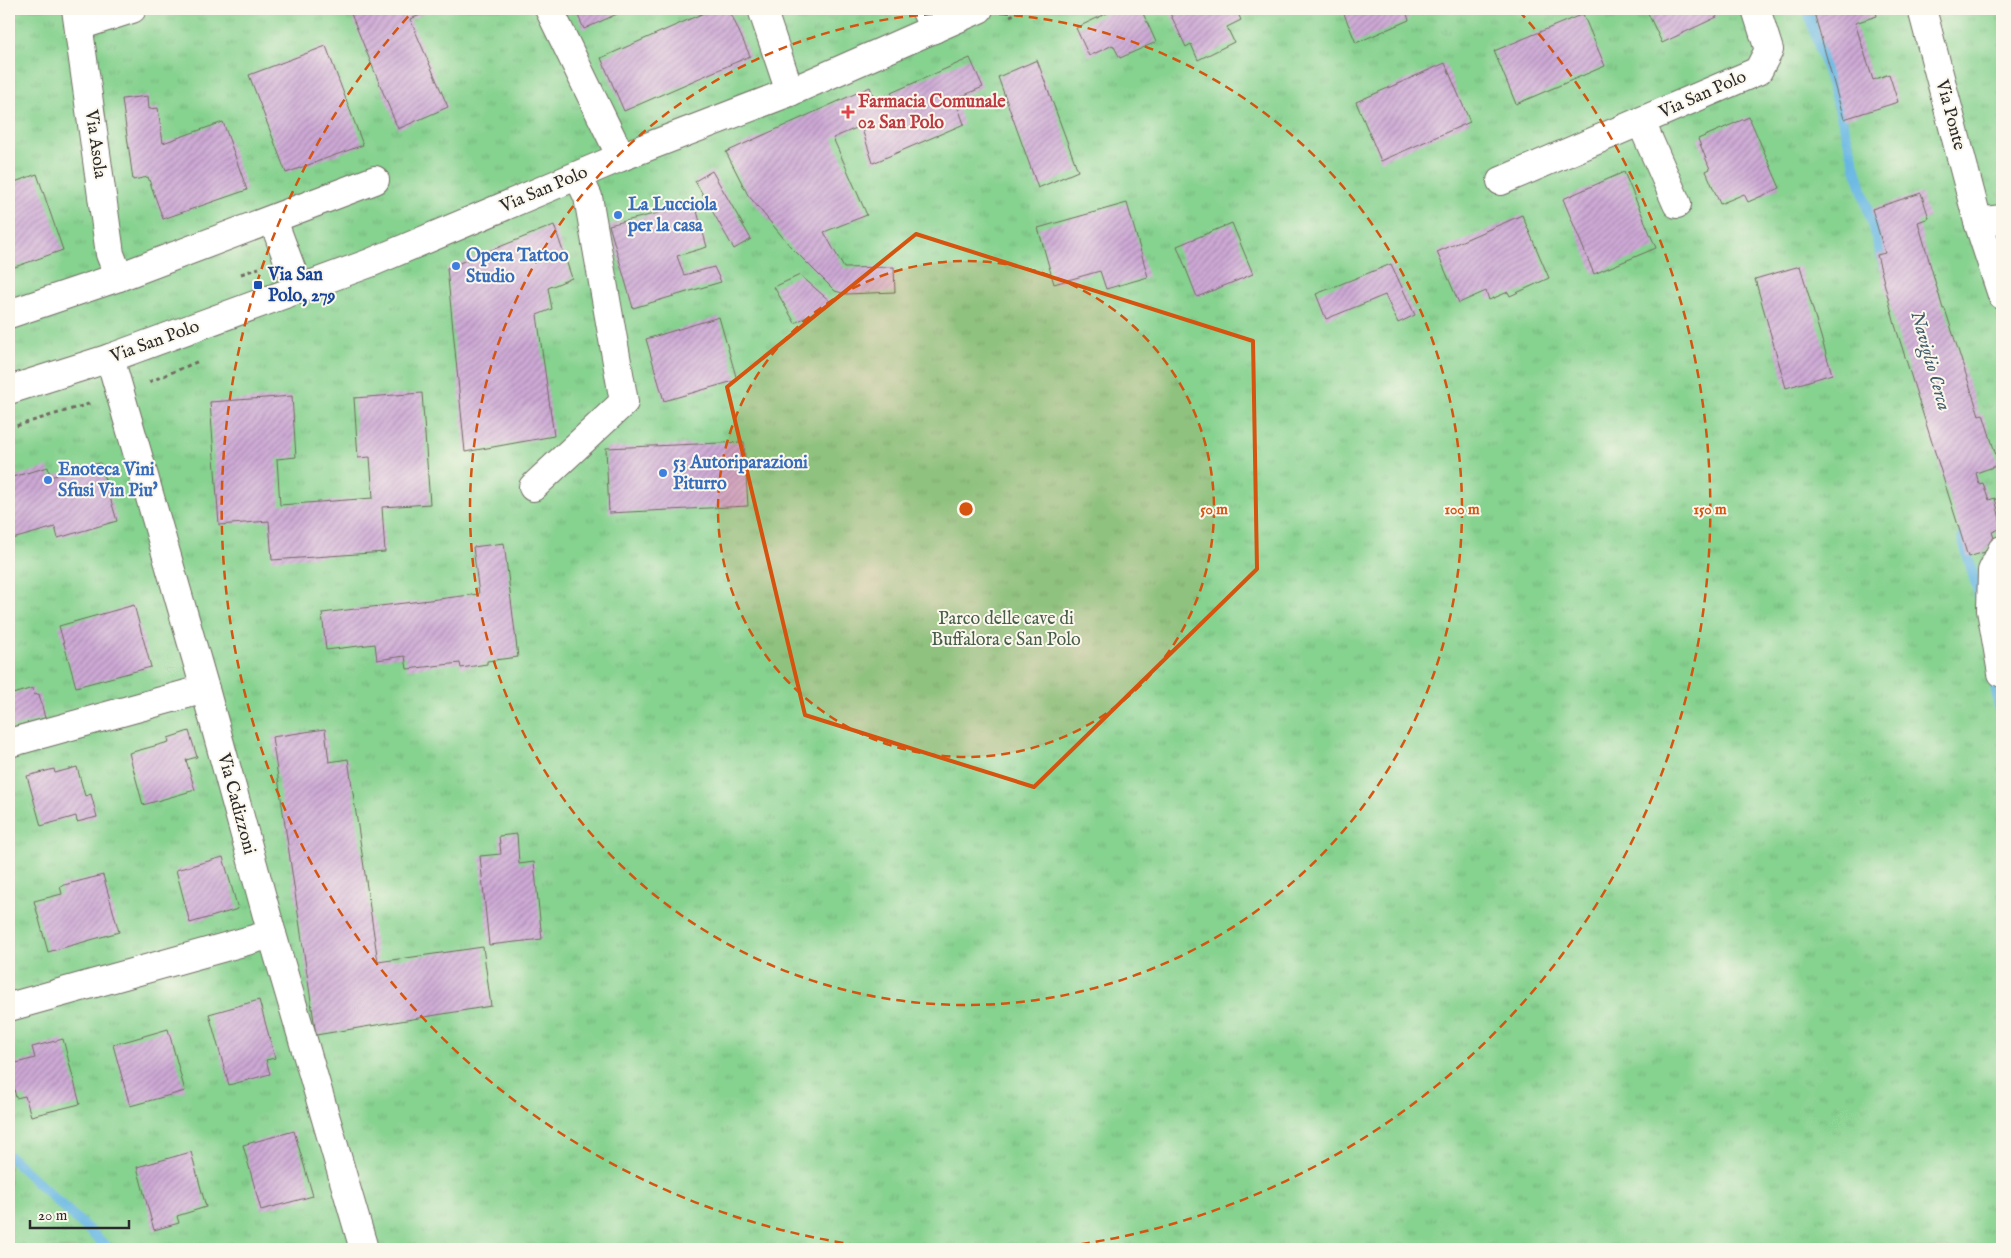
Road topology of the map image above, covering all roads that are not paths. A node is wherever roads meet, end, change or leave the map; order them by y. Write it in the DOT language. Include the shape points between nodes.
graph roads {
  1 [pos="132,9"];
  2 [pos="550,9"];
  3 [pos="769,9"];
  4 [pos="979,9"];
  5 [pos="1756,9"];
  6 [pos="1922,9"];
  7 [pos="78,17"];
  8 [pos="929,19"];
  9 [pos="790,92"];
  10 [pos="1641,122"];
  11 [pos="621,157"];
  12 [pos="578,176"];
  13 [pos="375,180"];
  14 [pos="1501,181"];
  15 [pos="1677,204"];
  16 [pos="273,220"];
  17 [pos="1990,220"];
  18 [pos="119,277"];
  19 [pos="299,290"];
  20 [pos="2002,295"];
  21 [pos="9,314"];
  22 [pos="110,358"];
  23 [pos="9,390"];
  24 [pos="534,487"];
  25 [pos="2002,550"];
  26 [pos="2002,672"];
  27 [pos="205,689"];
  28 [pos="9,743"];
  29 [pos="272,934"];
  30 [pos="9,1006"];
  31 [pos="364,1249"];
  1 -- 7 [label="street"];
  2 -- 11 [label="street"];
  3 -- 9 [label="street" via="763,12"];
  4 -- 8 [label="street, Via San Polo"];
  5 -- 10 [label="street, Via San Polo" via="1769,50 1758,71"];
  6 -- 17 [label="street, Via Ponte"];
  7 -- 18 [label="street, Via Asola" via="110,254"];
  8 -- 9 [label="street, Via San Polo"];
  9 -- 11 [label="street, Via San Polo"];
  10 -- 14 [label="street, Via San Polo"];
  10 -- 15 [label="street, Via San Polo"];
  11 -- 12 [label="street, Via San Polo"];
  12 -- 19 [label="street, Via San Polo"];
  12 -- 24 [label="street" via="588,196 624,402"];
  13 -- 16 [label="street"];
  16 -- 18 [label="street"];
  16 -- 19 [label="street"];
  17 -- 20 [label="street, Via Ponte"];
  18 -- 21 [label="street"];
  19 -- 22 [label="street, Via San Polo"];
  22 -- 23 [label="street, Via San Polo"];
  22 -- 27 [label="street, Via Cadizzoni"];
  25 -- 26 [label="street" via="1992,571 1991,610"];
  27 -- 28 [label="street"];
  27 -- 29 [label="street, Via Cadizzoni"];
  29 -- 30 [label="street"];
  29 -- 31 [label="street, Via Cadizzoni"];
}
